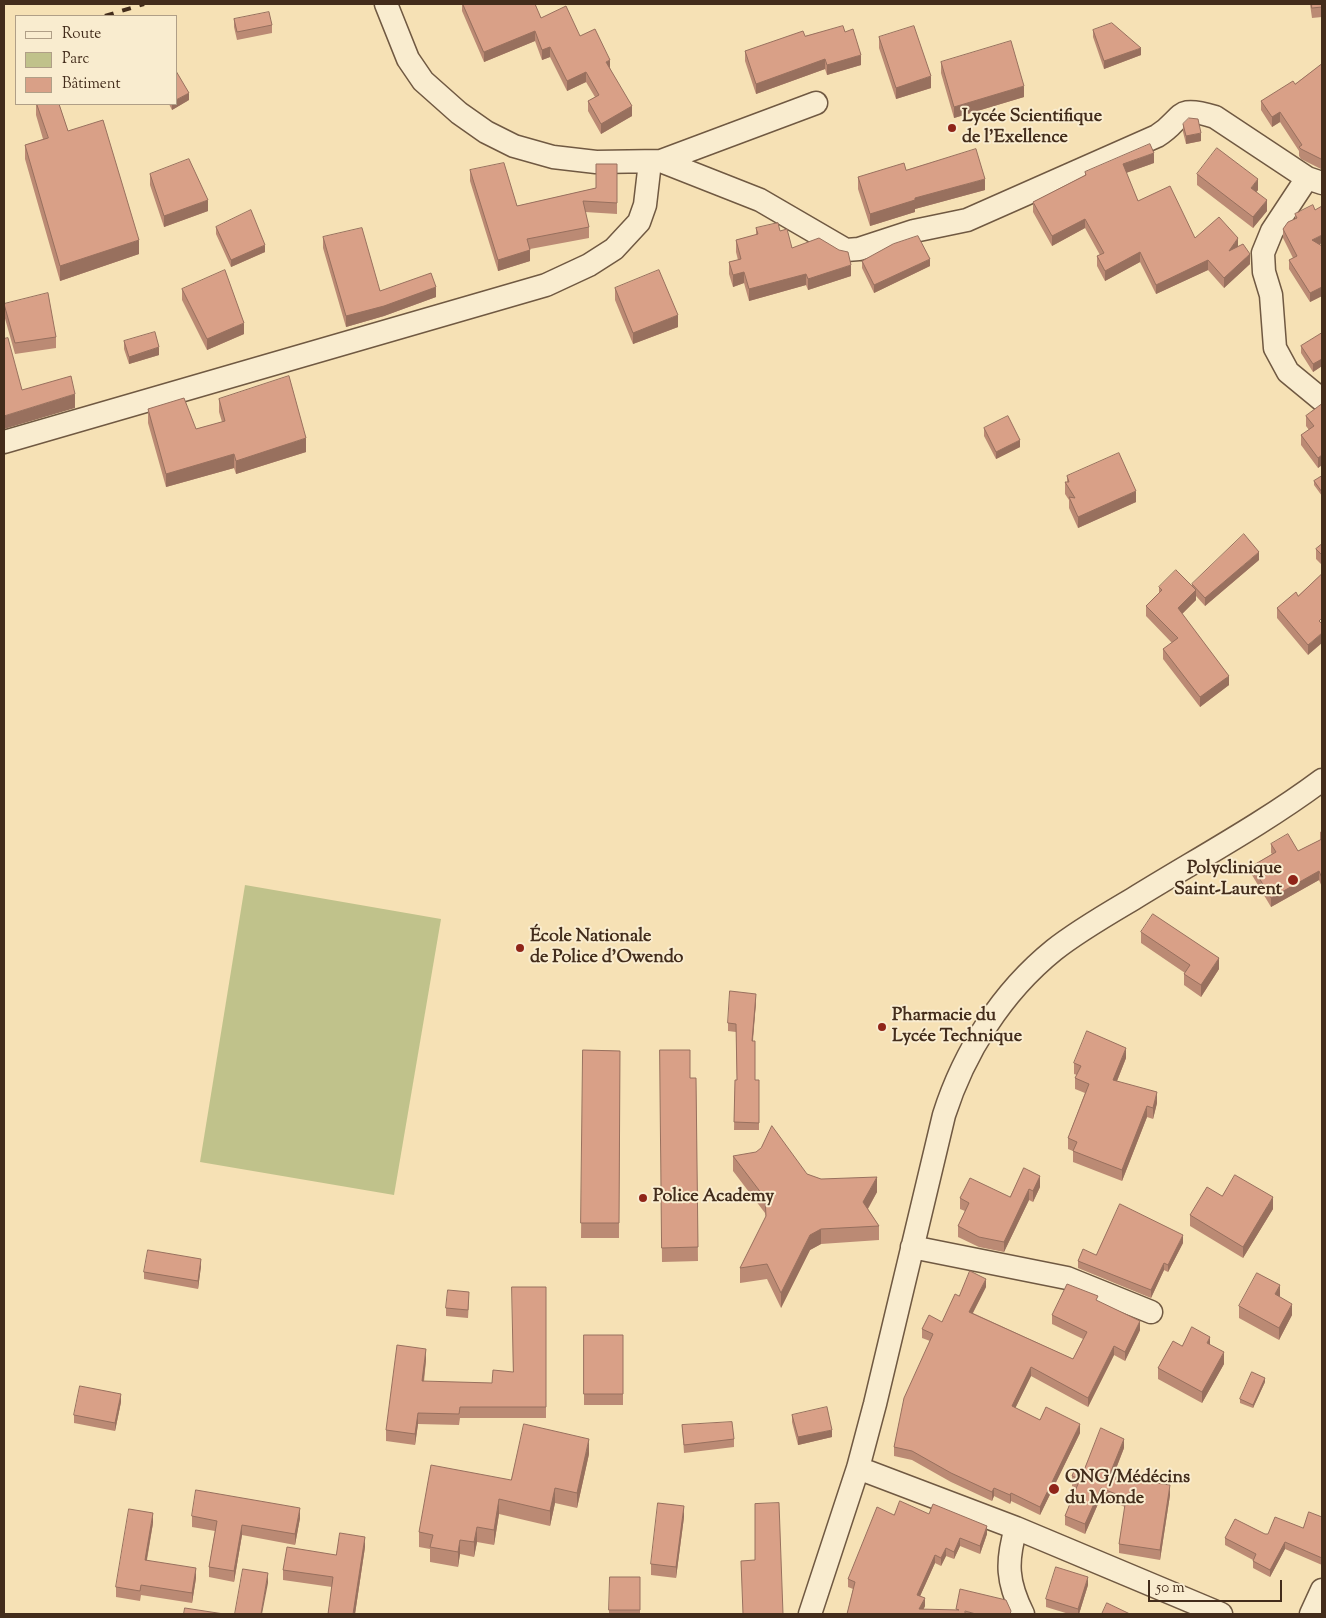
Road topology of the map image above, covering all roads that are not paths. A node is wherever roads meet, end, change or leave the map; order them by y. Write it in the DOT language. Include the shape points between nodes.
graph roads {
  1 [pos="386,4"];
  2 [pos="816,103"];
  3 [pos="656,161"];
  4 [pos="1314,180"];
  5 [pos="1322,400"];
  6 [pos="4,442"];
  7 [pos="1322,780"];
  8 [pos="912,1247"];
  9 [pos="1151,1312"];
  10 [pos="858,1468"];
  11 [pos="1016,1528"];
  12 [pos="1322,1590"];
  13 [pos="810,1614"];
  14 [pos="1023,1614"];
  15 [pos="1221,1614"];
  16 [pos="1311,1614"];
  1 -- 3 [label="street" via="408,59 423,81 486,132 514,146 552,157 596,162"];
  2 -- 3 [label="street"];
  3 -- 4 [label="street" via="760,200 846,250 967,220 1157,136 1168,130 1182,113 1199,112 1215,117"];
  3 -- 6 [label="street" via="639,222 614,249 546,285"];
  4 -- 5 [label="street" via="1272,231 1263,254 1271,295 1275,348 1288,372"];
  7 -- 8 [label="street" via="1076,934 1019,984 980,1035 951,1092"];
  8 -- 9 [label="street" via="1067,1278"];
  8 -- 10 [label="street"];
  10 -- 11 [label="street"];
  10 -- 13 [label="street"];
  11 -- 14 [label="street" via="1008,1574"];
  11 -- 15 [label="street"];
  12 -- 16 [label="street"];
}
